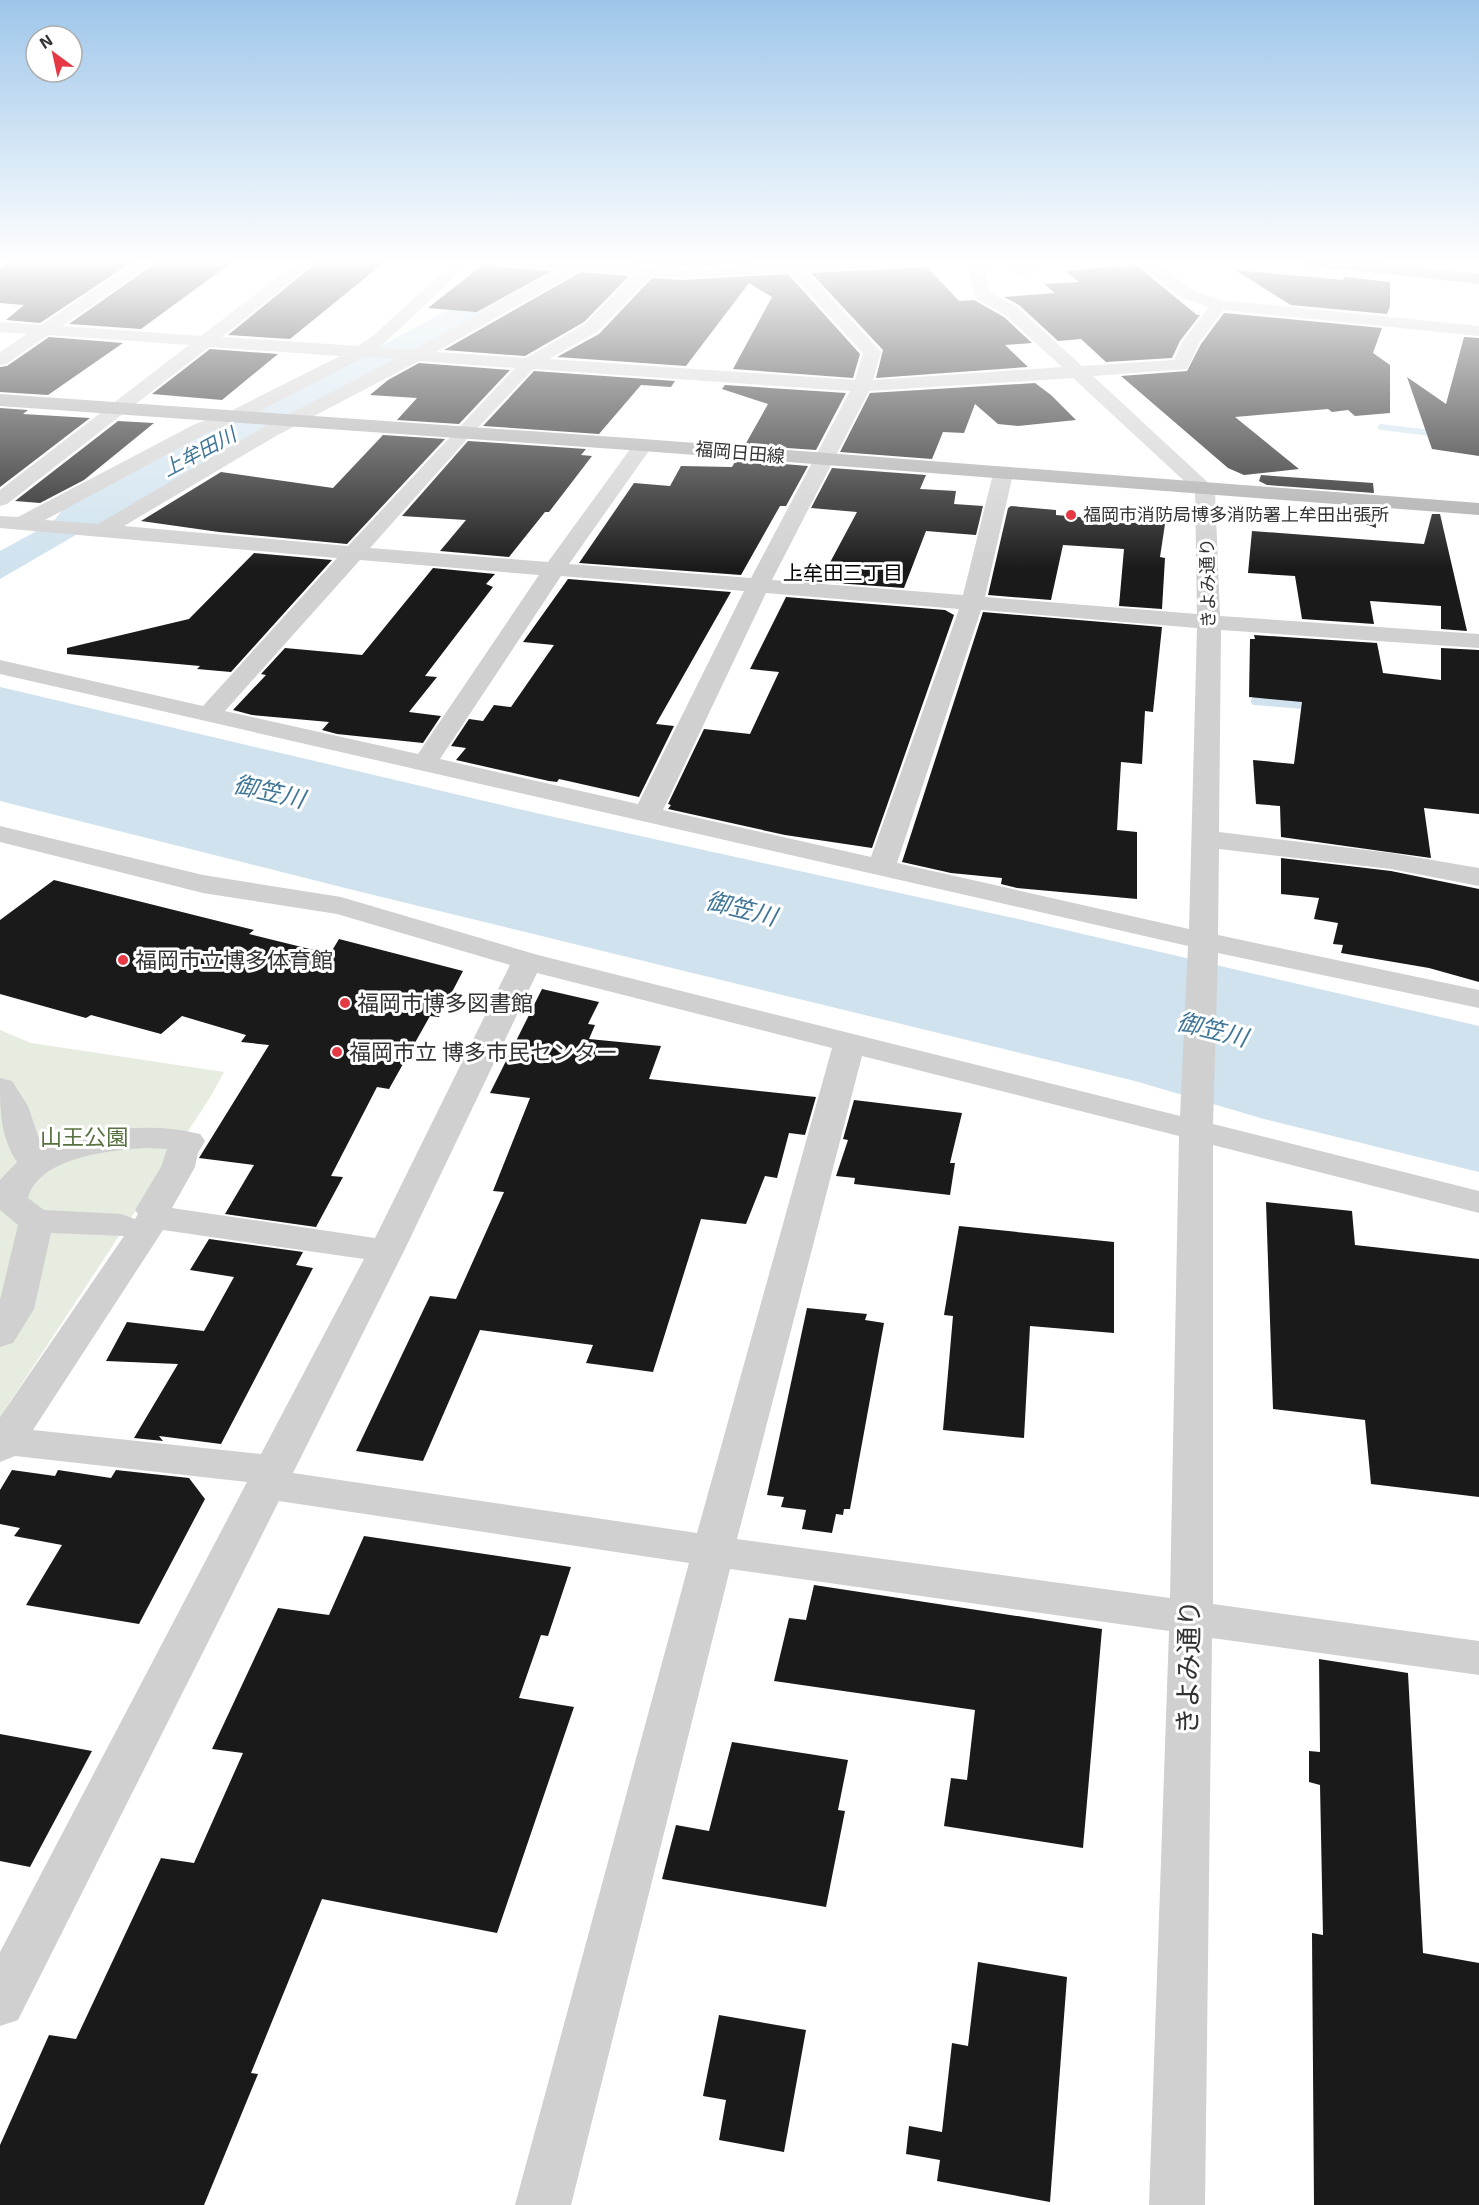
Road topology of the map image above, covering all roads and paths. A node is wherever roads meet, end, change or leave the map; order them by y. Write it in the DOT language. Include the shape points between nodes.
graph roads {
  1 [pos="176,363"];
  2 [pos="347,363"];
  3 [pos="398,363"];
  4 [pos="529,363"];
  5 [pos="869,363"];
  6 [pos="1069,363"];
  7 [pos="1182,363"];
  8 [pos="1077,371"];
  9 [pos="862,386"];
  10 [pos="0,400"];
  11 [pos="117,409"];
  12 [pos="238,418"];
  13 [pos="287,421"];
  14 [pos="461,434"];
  15 [pos="643,445"];
  16 [pos="822,460"];
  17 [pos="1003,474"];
  18 [pos="1205,489"];
  19 [pos="0,500"];
  20 [pos="1479,509"];
  21 [pos="0,522"];
  22 [pos="31,525"];
  23 [pos="96,532"];
  24 [pos="354,553"];
  25 [pos="555,568"];
  26 [pos="759,584"];
  27 [pos="973,602"];
  28 [pos="1209,622"];
  29 [pos="1479,641"];
  30 [pos="0,667"];
  31 [pos="209,714"];
  32 [pos="424,763"];
  33 [pos="647,814"];
  34 [pos="0,834"];
  35 [pos="1204,839"];
  36 [pos="881,867"];
  37 [pos="1479,878"];
  38 [pos="1203,941"];
  39 [pos="527,961"];
  40 [pos="1479,999"];
  41 [pos="850,1042"];
  42 [pos="0,1088"];
  43 [pos="1196,1129"];
  44 [pos="37,1166"];
  45 [pos="1479,1203"];
  46 [pos="13,1204"];
  47 [pos="143,1217"];
  48 [pos="386,1251"];
  49 [pos="0,1334"];
  50 [pos="2,1444"];
  51 [pos="270,1477"];
  52 [pos="713,1551"];
  53 [pos="1191,1616"];
  54 [pos="1479,1658"];
  55 [pos="0,2003"];
  56 [pos="543,2205"];
  57 [pos="1177,2205"];
  1 -- 11 [label="street"];
  2 -- 12 [label="street"];
  3 -- 13 [label="street"];
  4 -- 9 [label="street"];
  4 -- 14 [label="street"];
  5 -- 9 [label="street"];
  6 -- 8 [label="street"];
  7 -- 8 [label="street"];
  8 -- 9 [label="street"];
  8 -- 18 [label="street"];
  9 -- 16 [label="street"];
  10 -- 11 [label="main road, 福岡日田線"];
  11 -- 12 [label="main road, 福岡日田線"];
  11 -- 19 [label="street"];
  12 -- 13 [label="main road, 福岡日田線"];
  12 -- 22 [label="street" via="202,428"];
  13 -- 14 [label="main road, 福岡日田線"];
  13 -- 23 [label="street"];
  14 -- 15 [label="main road, 福岡日田線"];
  14 -- 24 [label="street"];
  15 -- 16 [label="main road, 福岡日田線"];
  15 -- 25 [label="street"];
  16 -- 17 [label="main road, 福岡日田線"];
  16 -- 26 [label="street"];
  17 -- 18 [label="main road, 福岡日田線"];
  17 -- 27 [label="street"];
  18 -- 20 [label="main road, 福岡日田線"];
  18 -- 28 [label="street, きよみ通り"];
  21 -- 22 [label="street"];
  22 -- 23 [label="street"];
  23 -- 24 [label="street"];
  24 -- 25 [label="street"];
  24 -- 31 [label="street"];
  25 -- 26 [label="street"];
  25 -- 32 [label="street"];
  26 -- 27 [label="street"];
  26 -- 33 [label="street"];
  27 -- 28 [label="street"];
  27 -- 36 [label="street"];
  28 -- 29 [label="street"];
  28 -- 35 [label="street, きよみ通り"];
  30 -- 31 [label="street"];
  31 -- 32 [label="street"];
  32 -- 33 [label="street"];
  33 -- 36 [label="street"];
  34 -- 39 [label="street" via="202,884 341,906"];
  35 -- 37 [label="street" via="1391,861"];
  35 -- 38 [label="street, きよみ通り"];
  36 -- 38 [label="street"];
  38 -- 40 [label="street"];
  38 -- 43 [label="street, きよみ通り"];
  39 -- 41 [label="street"];
  39 -- 48 [label="street"];
  41 -- 43 [label="street"];
  41 -- 52 [label="street"];
  42 -- 44 [label="street" via="28,1156"];
  43 -- 45 [label="street"];
  43 -- 53 [label="street, きよみ通り"];
  44 -- 46 [label="street" via="17,1179"];
  44 -- 47 [label="street" via="90,1144 133,1137 188,1141 178,1167"];
  46 -- 47 [label="street"];
  46 -- 49 [label="street" via="31,1234 22,1292"];
  47 -- 48 [label="street"];
  47 -- 50 [label="street"];
  48 -- 51 [label="street"];
  50 -- 51 [label="street"];
  51 -- 52 [label="street"];
  51 -- 55 [label="street"];
  52 -- 53 [label="street"];
  52 -- 56 [label="street"];
  53 -- 54 [label="street"];
  53 -- 57 [label="street, きよみ通り"];
}
